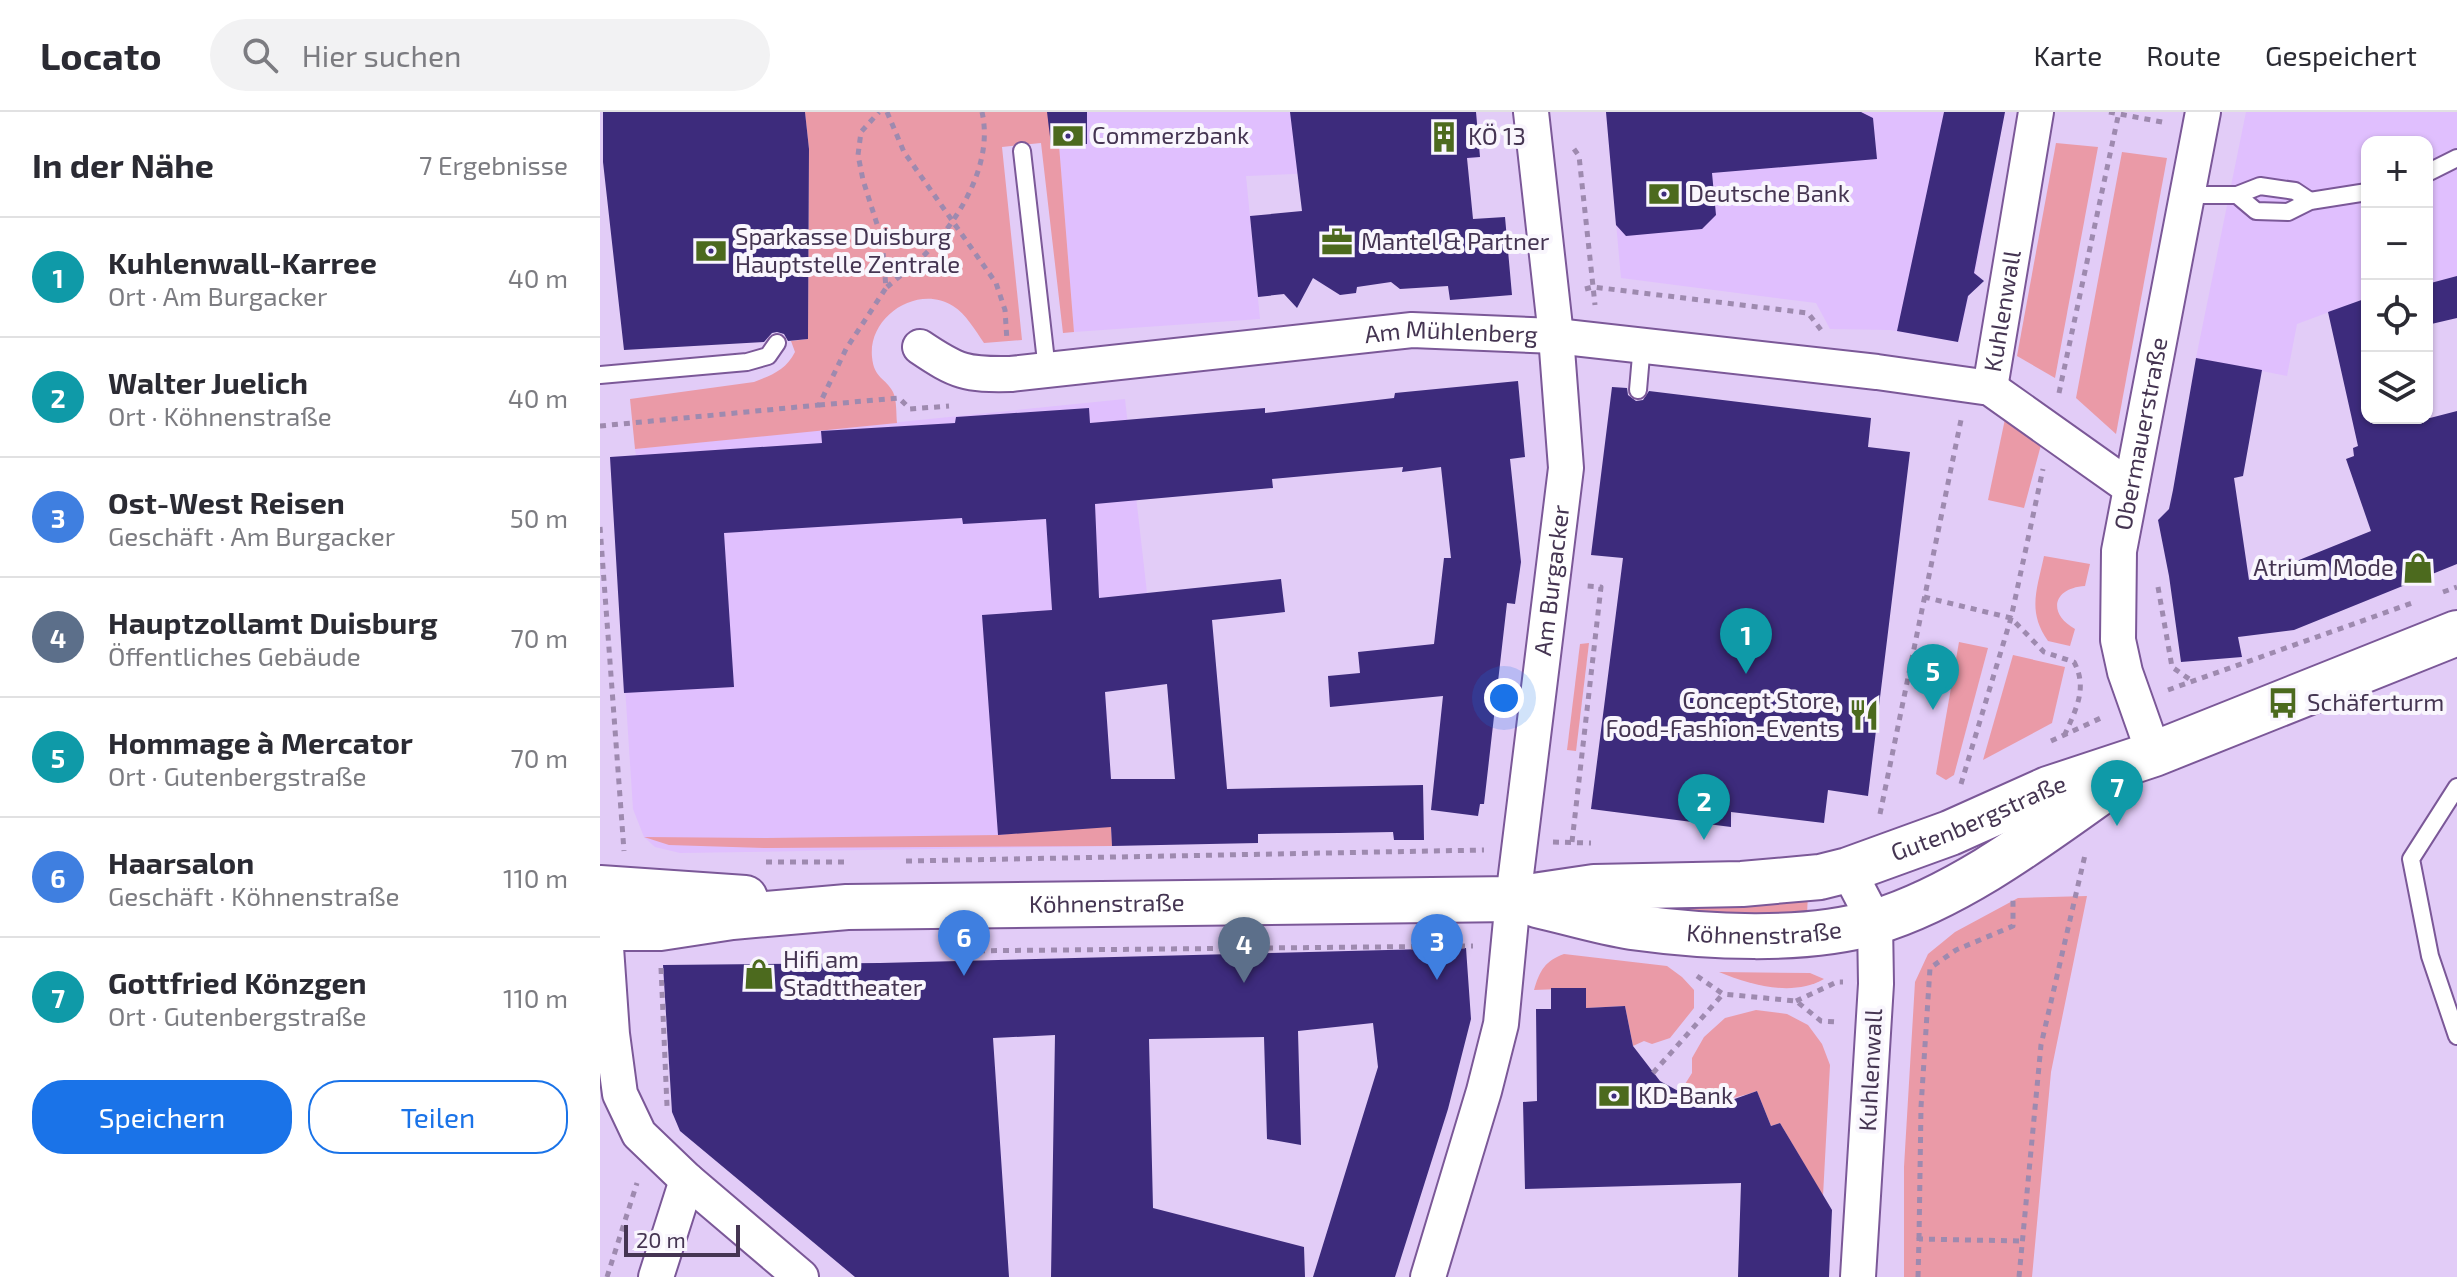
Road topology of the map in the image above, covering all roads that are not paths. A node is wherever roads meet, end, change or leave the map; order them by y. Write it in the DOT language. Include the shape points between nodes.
graph roads {
  1 [pos="1531,112"];
  2 [pos="2036,112"];
  3 [pos="2201,120"];
  4 [pos="1022,151"];
  5 [pos="2457,158"];
  6 [pos="2433,170"];
  7 [pos="2361,193"];
  8 [pos="2187,195"];
  9 [pos="2237,195"];
  10 [pos="2310,201"];
  11 [pos="1556,336"];
  12 [pos="777,343"];
  13 [pos="1642,344"];
  14 [pos="920,347"];
  15 [pos="1047,370"];
  16 [pos="600,375"];
  17 [pos="1980,387"];
  18 [pos="1638,390"];
  19 [pos="2131,488"];
  20 [pos="2457,633"];
  21 [pos="2154,754"];
  22 [pos="2457,787"];
  23 [pos="1848,870"];
  24 [pos="606,886"];
  25 [pos="1513,899"];
  26 [pos="1875,922"];
  27 [pos="2457,1036"];
  28 [pos="687,1180"];
  29 [pos="656,1277"];
  30 [pos="801,1277"];
  31 [pos="1428,1277"];
  32 [pos="1858,1277"];
  1 -- 11 [label="street, Am Burgacker"];
  2 -- 17 [label="street, Kuhlenwall"];
  3 -- 8 [label="street, Obermauerstraße"];
  4 -- 15 [label="lane"];
  5 -- 6 [label="lane"];
  7 -- 10 [label="lane"];
  8 -- 9 [label="lane"];
  8 -- 19 [label="street, Obermauerstraße"];
  9 -- 10 [label="lane" via="2260,186 2295,191"];
  9 -- 10 [label="lane" via="2256,211 2288,212"];
  11 -- 13 [label="street, Am Mühlenberg"];
  11 -- 15 [label="street, Am Mühlenberg" via="1412,330"];
  11 -- 25 [label="street, Am Burgacker" via="1566,468"];
  12 -- 16 [label="lane" via="768,356 747,362"];
  13 -- 17 [label="street, Am Mühlenberg"];
  13 -- 18 [label="lane"];
  14 -- 15 [label="street, Am Mühlenberg" via="950,368 973,375"];
  17 -- 19 [label="street, Kuhlenwall"];
  19 -- 21 [label="street, Obermauerstraße" via="2119,551 2118,640"];
  20 -- 21 [label="main road, Gutenbergstraße"];
  21 -- 23 [label="main road, Gutenbergstraße" via="2048,789"];
  21 -- 26 [label="main road, Gutenbergstraße" via="1983,871"];
  22 -- 27 [label="lane" via="2411,859 2430,956"];
  23 -- 25 [label="main road, Köhnenstraße" via="1742,884 1594,887"];
  23 -- 26 [label="street, Kuhlenwall"];
  24 -- 25 [label="main road, Köhnenstraße" via="659,910 732,917 847,907"];
  24 -- 28 [label="street" via="620,1094 639,1134"];
  25 -- 26 [label="main road, Köhnenstraße" via="1631,926 1759,937"];
  25 -- 31 [label="street, Am Burgacker" via="1501,1024"];
  26 -- 32 [label="street, Kuhlenwall"];
  28 -- 29 [label="street"];
  28 -- 30 [label="street"];
}
